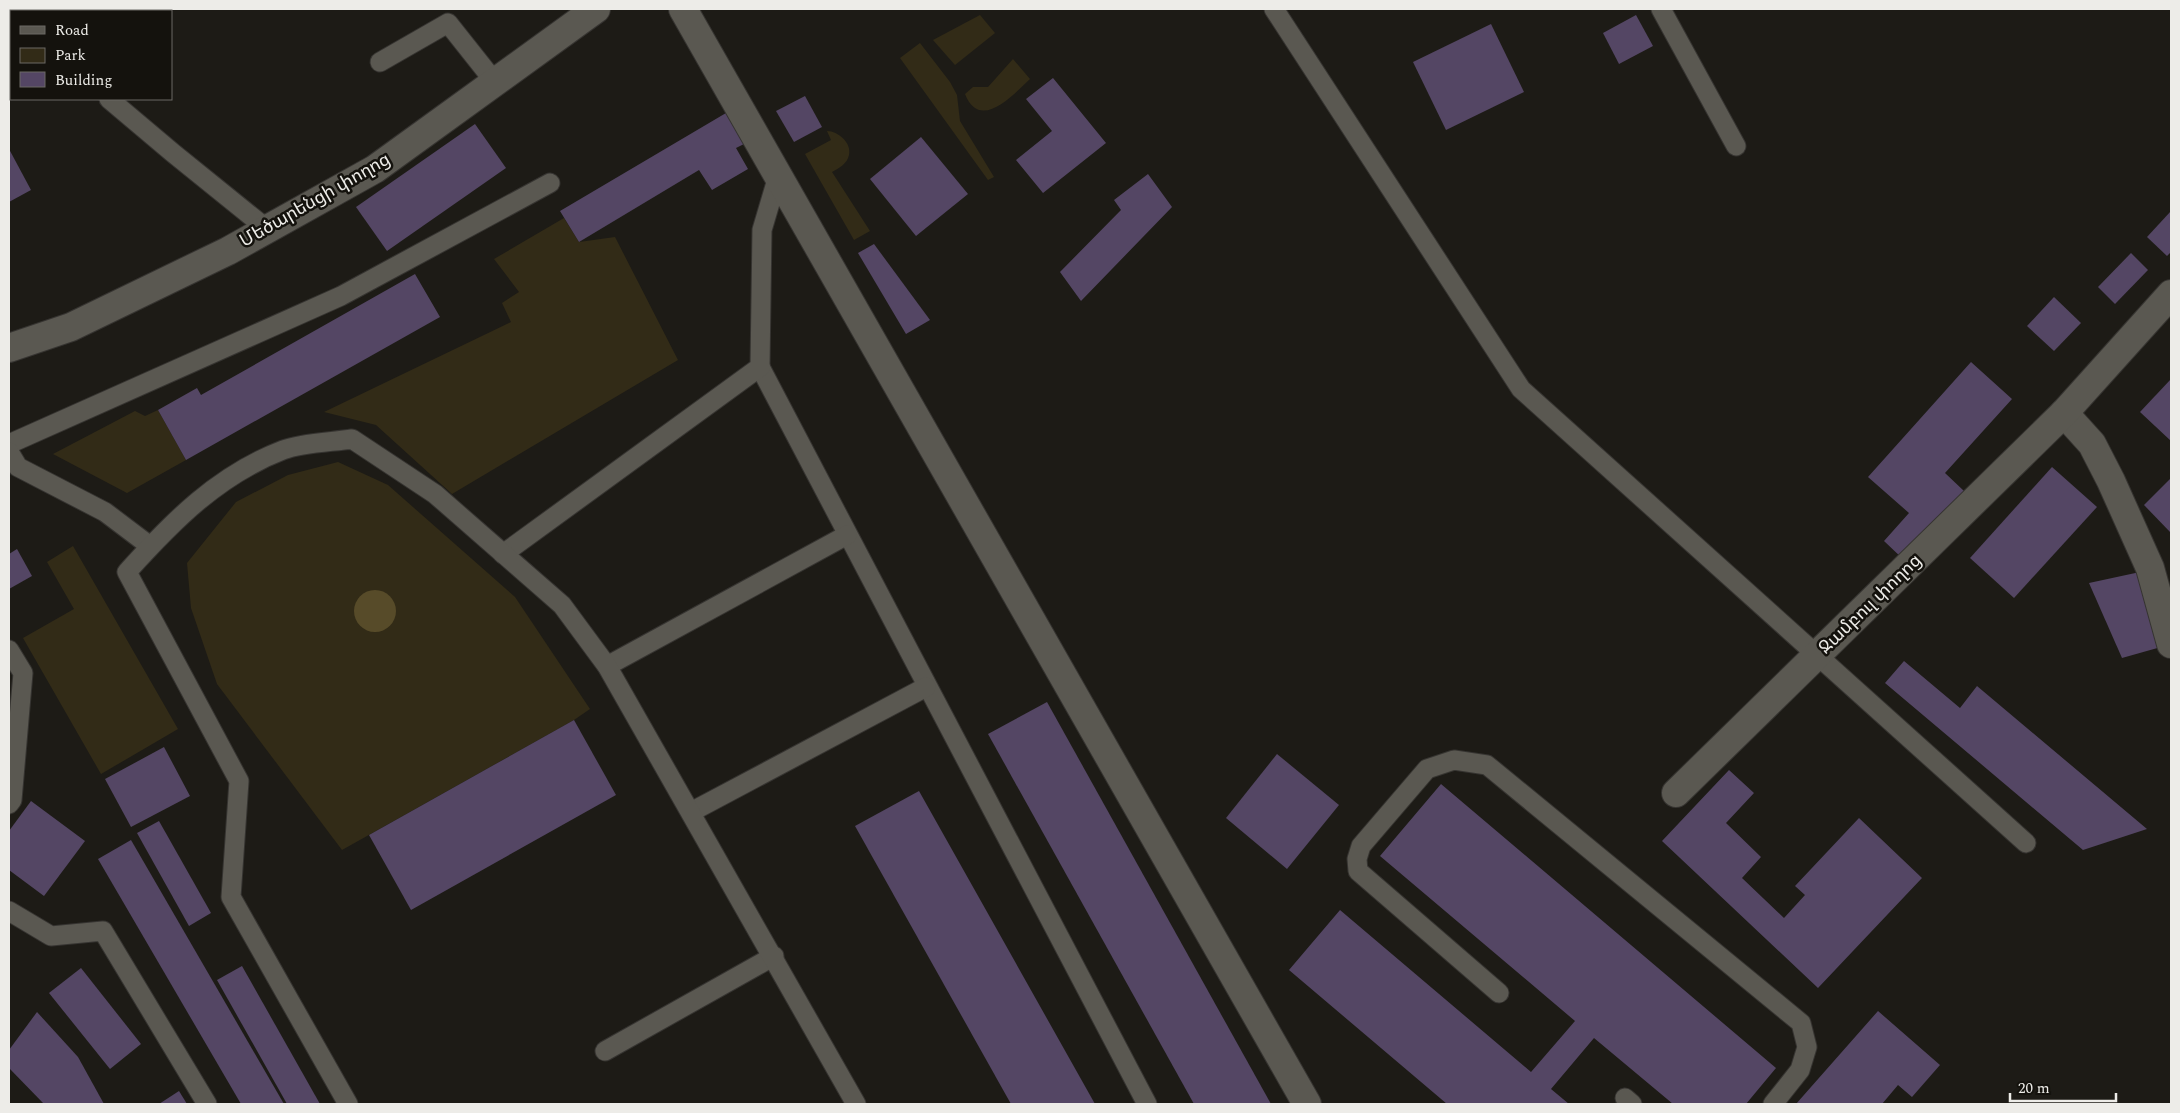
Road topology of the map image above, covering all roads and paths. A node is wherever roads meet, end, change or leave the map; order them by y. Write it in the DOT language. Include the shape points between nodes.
graph roads {
  1 [pos="683,9"];
  2 [pos="1274,9"];
  3 [pos="1661,9"];
  4 [pos="590,10"];
  5 [pos="380,62"];
  6 [pos="494,81"];
  7 [pos="110,100"];
  8 [pos="1736,146"];
  9 [pos="778,176"];
  10 [pos="550,183"];
  11 [pos="267,229"];
  12 [pos="2171,294"];
  13 [pos="9,348"];
  14 [pos="760,367"];
  15 [pos="2064,413"];
  16 [pos="9,444"];
  17 [pos="12,464"];
  18 [pos="847,535"];
  19 [pos="150,546"];
  20 [pos="503,554"];
  21 [pos="2171,644"];
  22 [pos="9,650"];
  23 [pos="1817,656"];
  24 [pos="607,666"];
  25 [pos="926,687"];
  26 [pos="1676,793"];
  27 [pos="9,804"];
  28 [pos="691,812"];
  29 [pos="2026,843"];
  30 [pos="9,911"];
  31 [pos="774,956"];
  32 [pos="1499,994"];
  33 [pos="604,1051"];
  34 [pos="207,1104"];
  35 [pos="348,1104"];
  36 [pos="856,1104"];
  37 [pos="1146,1104"];
  38 [pos="1307,1104"];
  39 [pos="1772,1104"];
  1 -- 9 [label="street"];
  2 -- 23 [label="lane" via="1521,389"];
  3 -- 8 [label="lane"];
  4 -- 6 [label="street, Մեծարենցի փողոց"];
  5 -- 6 [label="lane" via="448,23"];
  6 -- 11 [label="street, Մեծարենցի փողոց" via="374,169"];
  7 -- 11 [label="lane"];
  9 -- 14 [label="lane" via="762,230"];
  9 -- 38 [label="street"];
  10 -- 16 [label="lane" via="341,296"];
  11 -- 13 [label="street, Մեծարենցի փողոց" via="71,327"];
  12 -- 15 [label="street, Ջամբուլ փողոց"];
  14 -- 18 [label="lane"];
  14 -- 20 [label="lane"];
  15 -- 21 [label="street" via="2092,444 2111,481 2150,568"];
  15 -- 23 [label="street, Ջամբուլ փողոց"];
  17 -- 19 [label="lane" via="105,512"];
  18 -- 24 [label="lane"];
  18 -- 25 [label="lane"];
  19 -- 20 [label="lane" via="168,526 232,474 285,449 352,439 435,494"];
  19 -- 35 [label="lane" via="127,572 238,781 231,898"];
  20 -- 24 [label="lane" via="562,605"];
  22 -- 27 [label="lane" via="23,673 12,800"];
  23 -- 26 [label="street, Ջամբուլ փողոց"];
  23 -- 29 [label="lane"];
  24 -- 28 [label="lane"];
  25 -- 28 [label="lane"];
  25 -- 37 [label="lane"];
  28 -- 31 [label="lane"];
  30 -- 34 [label="lane" via="51,936 103,932"];
  31 -- 33 [label="lane"];
  31 -- 36 [label="lane"];
  32 -- 39 [label="lane" via="1358,871 1361,846 1427,769 1454,760 1487,766 1801,1024 1807,1047 1800,1070"];
}
